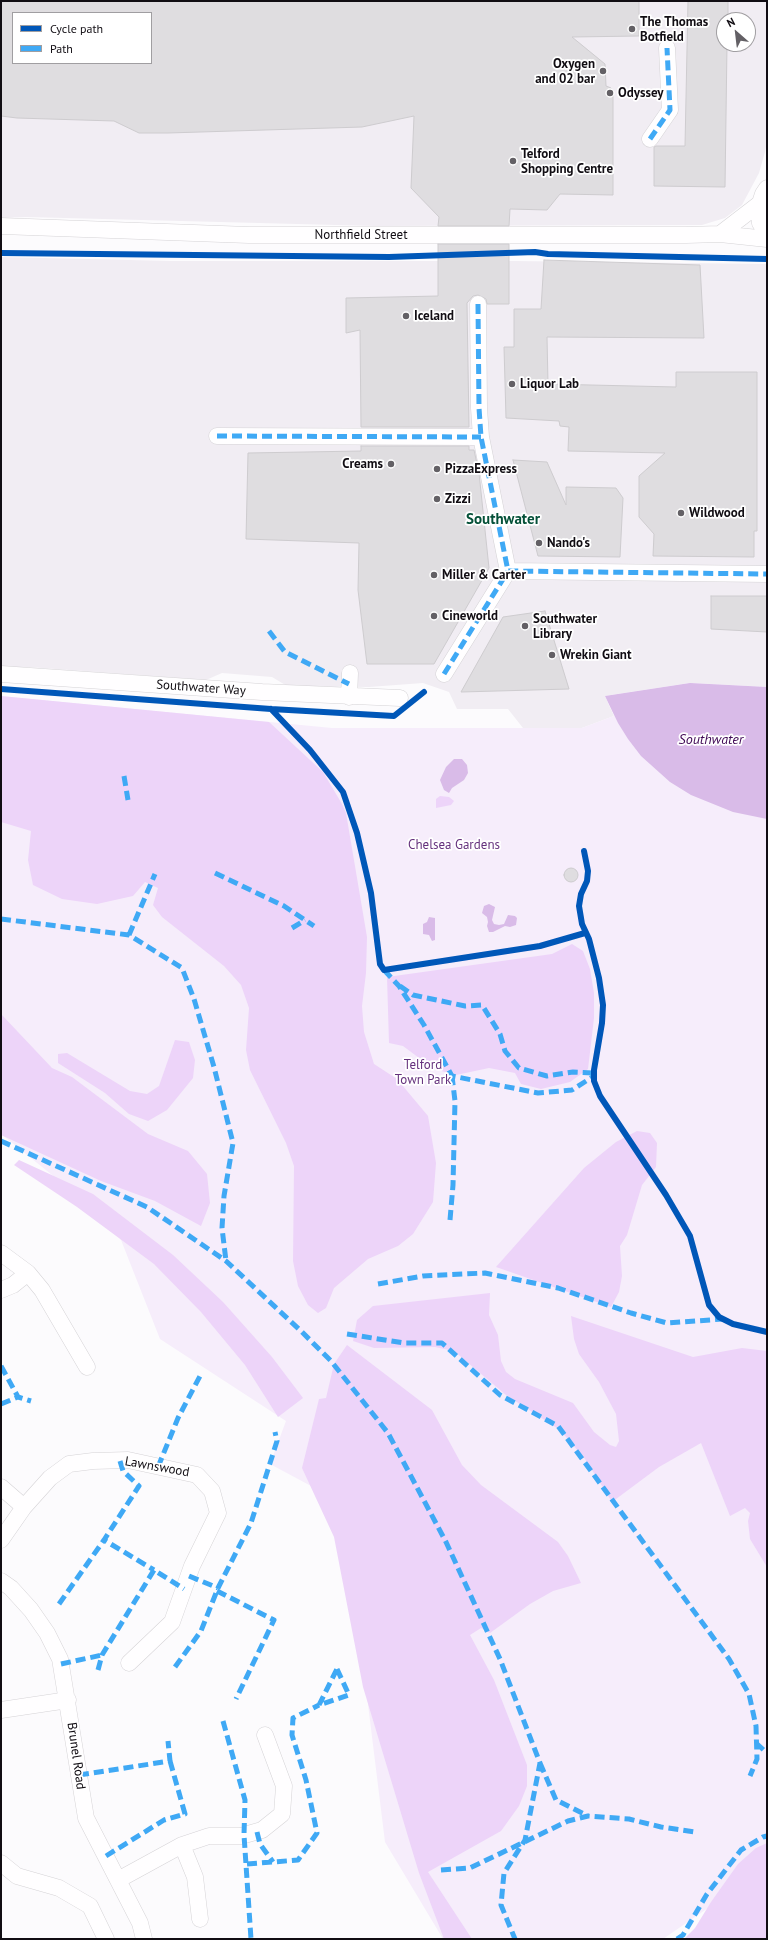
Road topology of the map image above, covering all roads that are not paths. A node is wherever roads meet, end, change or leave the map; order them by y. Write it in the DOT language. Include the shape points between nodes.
graph roads {
  1 [pos="667,48"];
  2 [pos="650,139"];
  3 [pos="767,188"];
  4 [pos="759,204"];
  5 [pos="1,226"];
  6 [pos="720,234"];
  7 [pos="767,234"];
  8 [pos="767,239"];
  9 [pos="478,304"];
  10 [pos="217,436"];
  11 [pos="481,437"];
  12 [pos="508,571"];
  13 [pos="767,574"];
  14 [pos="350,673"];
  15 [pos="1,674"];
  16 [pos="444,674"];
  17 [pos="348,697"];
  18 [pos="400,698"];
  19 [pos="1,1253"];
  20 [pos="28,1273"];
  21 [pos="1,1290"];
  22 [pos="87,1367"];
  23 [pos="1,1487"];
  24 [pos="24,1507"];
  25 [pos="1,1540"];
  26 [pos="1,1581"];
  27 [pos="129,1663"];
  28 [pos="68,1700"];
  29 [pos="1,1710"];
  30 [pos="265,1735"];
  31 [pos="182,1845"];
  32 [pos="1,1863"];
  33 [pos="118,1880"];
  34 [pos="200,1919"];
  35 [pos="106,1939"];
  36 [pos="144,1939"];
  1 -- 2 [label="street" via="670,110"];
  3 -- 4 [label="street"];
  4 -- 6 [label="street"];
  4 -- 7 [label="street" via="758,216"];
  5 -- 6 [label="street, Northfield Street" via="249,235"];
  6 -- 8 [label="street, Northfield Street"];
  9 -- 11 [label="street"];
  10 -- 11 [label="street"];
  11 -- 12 [label="street"];
  12 -- 13 [label="street"];
  12 -- 16 [label="street"];
  14 -- 17 [label="street"];
  15 -- 17 [label="street, Southwater Way"];
  17 -- 18 [label="street, Southwater Way"];
  19 -- 20 [label="street"];
  20 -- 21 [label="street" via="13,1285"];
  20 -- 22 [label="street" via="42,1290"];
  23 -- 24 [label="street"];
  24 -- 25 [label="street, Lawnswood"];
  24 -- 27 [label="street, Lawnswood" via="50,1478 69,1464 93,1461 128,1460 197,1475 212,1491 218,1513 192,1566 172,1622"];
  26 -- 28 [label="street, Brunel Road" via="31,1610 47,1633 60,1659"];
  28 -- 29 [label="street"];
  28 -- 33 [label="street, Brunel Road" via="86,1818"];
  30 -- 31 [label="street" via="284,1786 282,1814 262,1830 241,1836 209,1836"];
  31 -- 33 [label="street"];
  31 -- 34 [label="street" via="195,1876"];
  32 -- 35 [label="street" via="17,1876 60,1888 90,1906"];
  33 -- 36 [label="street, Brunel Road" via="140,1923"];
}
